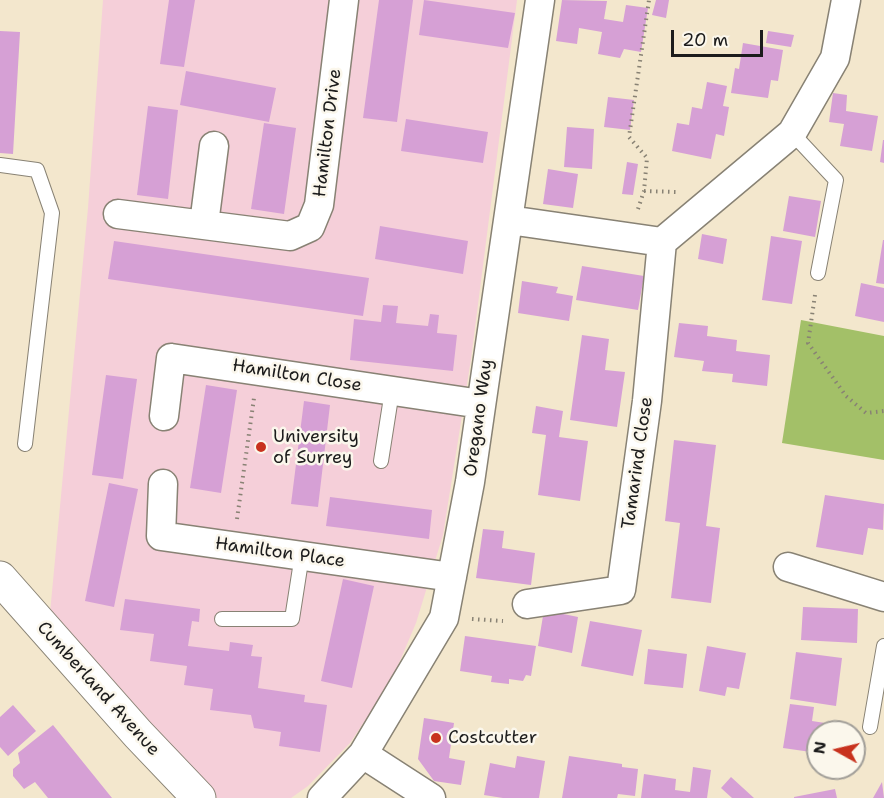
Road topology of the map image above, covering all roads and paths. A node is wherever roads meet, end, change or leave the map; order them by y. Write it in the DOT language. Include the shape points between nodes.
graph roads {
  1 [pos="344,0"];
  2 [pos="540,0"];
  3 [pos="649,0"];
  4 [pos="846,0"];
  5 [pos="792,133"];
  6 [pos="214,146"];
  7 [pos="0,165"];
  8 [pos="118,214"];
  9 [pos="509,220"];
  10 [pos="204,224"];
  11 [pos="629,235"];
  12 [pos="662,242"];
  13 [pos="818,273"];
  14 [pos="258,370"];
  15 [pos="392,391"];
  16 [pos="481,404"];
  17 [pos="884,411"];
  18 [pos="164,416"];
  19 [pos="25,444"];
  20 [pos="381,461"];
  21 [pos="164,484"];
  22 [pos="233,546"];
  23 [pos="302,555"];
  24 [pos="788,567"];
  25 [pos="452,577"];
  26 [pos="0,578"];
  27 [pos="884,597"];
  28 [pos="528,604"];
  29 [pos="444,618"];
  30 [pos="222,619"];
  31 [pos="884,646"];
  32 [pos="870,728"];
  33 [pos="363,754"];
  34 [pos="199,798"];
  35 [pos="322,798"];
  36 [pos="432,798"];
  1 -- 10 [label="street, Hamilton Drive" via="319,205 310,227 290,236"];
  2 -- 9 [label="street, Oregano Way"];
  3 -- 11 [label="path" via="629,137 647,158 644,191"];
  4 -- 5 [label="street" via="835,58"];
  5 -- 12 [label="street"];
  5 -- 13 [label="lane" via="836,180"];
  6 -- 10 [label="street"];
  7 -- 19 [label="lane" via="37,170 52,213"];
  8 -- 10 [label="street, Hamilton Drive"];
  9 -- 11 [label="street"];
  9 -- 16 [label="street, Oregano Way"];
  11 -- 12 [label="street"];
  12 -- 28 [label="street, Tamarind Close" via="647,401 621,590"];
  13 -- 17 [label="path" via="808,343 846,396 866,413"];
  14 -- 15 [label="street, Hamilton Close"];
  14 -- 18 [label="street, Hamilton Close" via="171,358"];
  14 -- 22 [label="path"];
  15 -- 16 [label="street, Hamilton Close"];
  15 -- 20 [label="lane"];
  16 -- 25 [label="street, Oregano Way"];
  21 -- 22 [label="street, Hamilton Place" via="161,536"];
  22 -- 23 [label="street, Hamilton Place"];
  23 -- 25 [label="street, Hamilton Place"];
  23 -- 30 [label="lane" via="292,619"];
  24 -- 27 [label="street"];
  25 -- 29 [label="street, Oregano Way"];
  26 -- 34 [label="street, Cumberland Avenue"];
  28 -- 29 [label="path" via="521,621"];
  29 -- 33 [label="street, Oregano Way"];
  31 -- 32 [label="lane"];
  33 -- 35 [label="street, Oregano Way"];
  33 -- 36 [label="street"];
}
